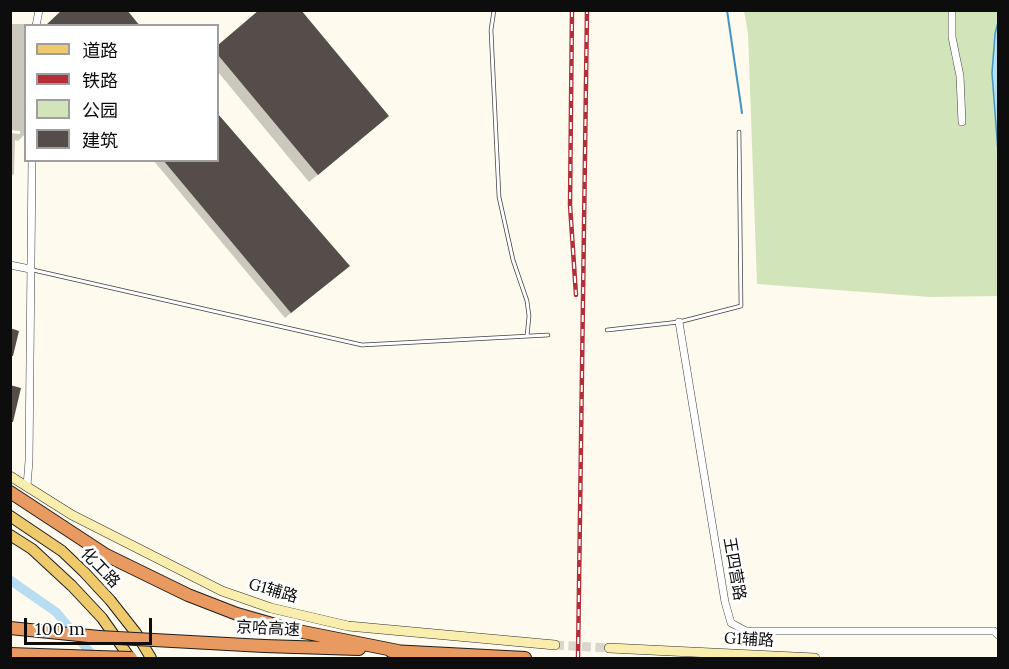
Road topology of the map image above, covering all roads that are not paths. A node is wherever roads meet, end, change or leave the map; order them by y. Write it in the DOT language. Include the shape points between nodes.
graph roads {
  1 [pos="494,10"];
  2 [pos="952,10"];
  3 [pos="962,122"];
  4 [pos="739,132"];
  5 [pos="32,162"];
  6 [pos="10,265"];
  7 [pos="30,269"];
  8 [pos="679,322"];
  9 [pos="608,330"];
  10 [pos="548,335"];
  11 [pos="527,336"];
  12 [pos="10,476"];
  13 [pos="27,486"];
  14 [pos="10,492"];
  15 [pos="10,516"];
  16 [pos="10,535"];
  17 [pos="10,628"];
  18 [pos="10,634"];
  19 [pos="999,635"];
  20 [pos="99,637"];
  21 [pos="555,645"];
  22 [pos="609,648"];
  23 [pos="398,651"];
  24 [pos="10,654"];
  25 [pos="131,658"];
  26 [pos="151,658"];
  27 [pos="525,658"];
  28 [pos="816,658"];
  1 -- 11 [label="lane" via="491,30 499,197 527,301"];
  2 -- 3 [label="street"];
  4 -- 8 [label="lane" via="741,306"];
  5 -- 7 [label="street"];
  6 -- 7 [label="street"];
  7 -- 11 [label="lane" via="362,345"];
  7 -- 13 [label="street"];
  8 -- 9 [label="lane"];
  8 -- 19 [label="street, 王四营路" via="724,602 731,623 747,631 994,631"];
  10 -- 11 [label="lane"];
  12 -- 13 [label="main road, G1辅路"];
  13 -- 21 [label="main road, G1辅路" via="72,515 222,591 271,608 348,626"];
  14 -- 23 [label="highway" via="106,555 188,595 293,630"];
  15 -- 26 [label="main road, 化工路" via="62,551 84,572 136,633"];
  16 -- 25 [label="main road, 化工路" via="32,549 72,586"];
  17 -- 20 [label="highway"];
  18 -- 20 [label="highway, 京哈高速"];
  20 -- 23 [label="highway, 京哈高速, bridge"];
  22 -- 28 [label="main road, G1辅路"];
  23 -- 27 [label="highway, 京哈高速"];
  24 -- 25 [label="highway, bridge"];
}
